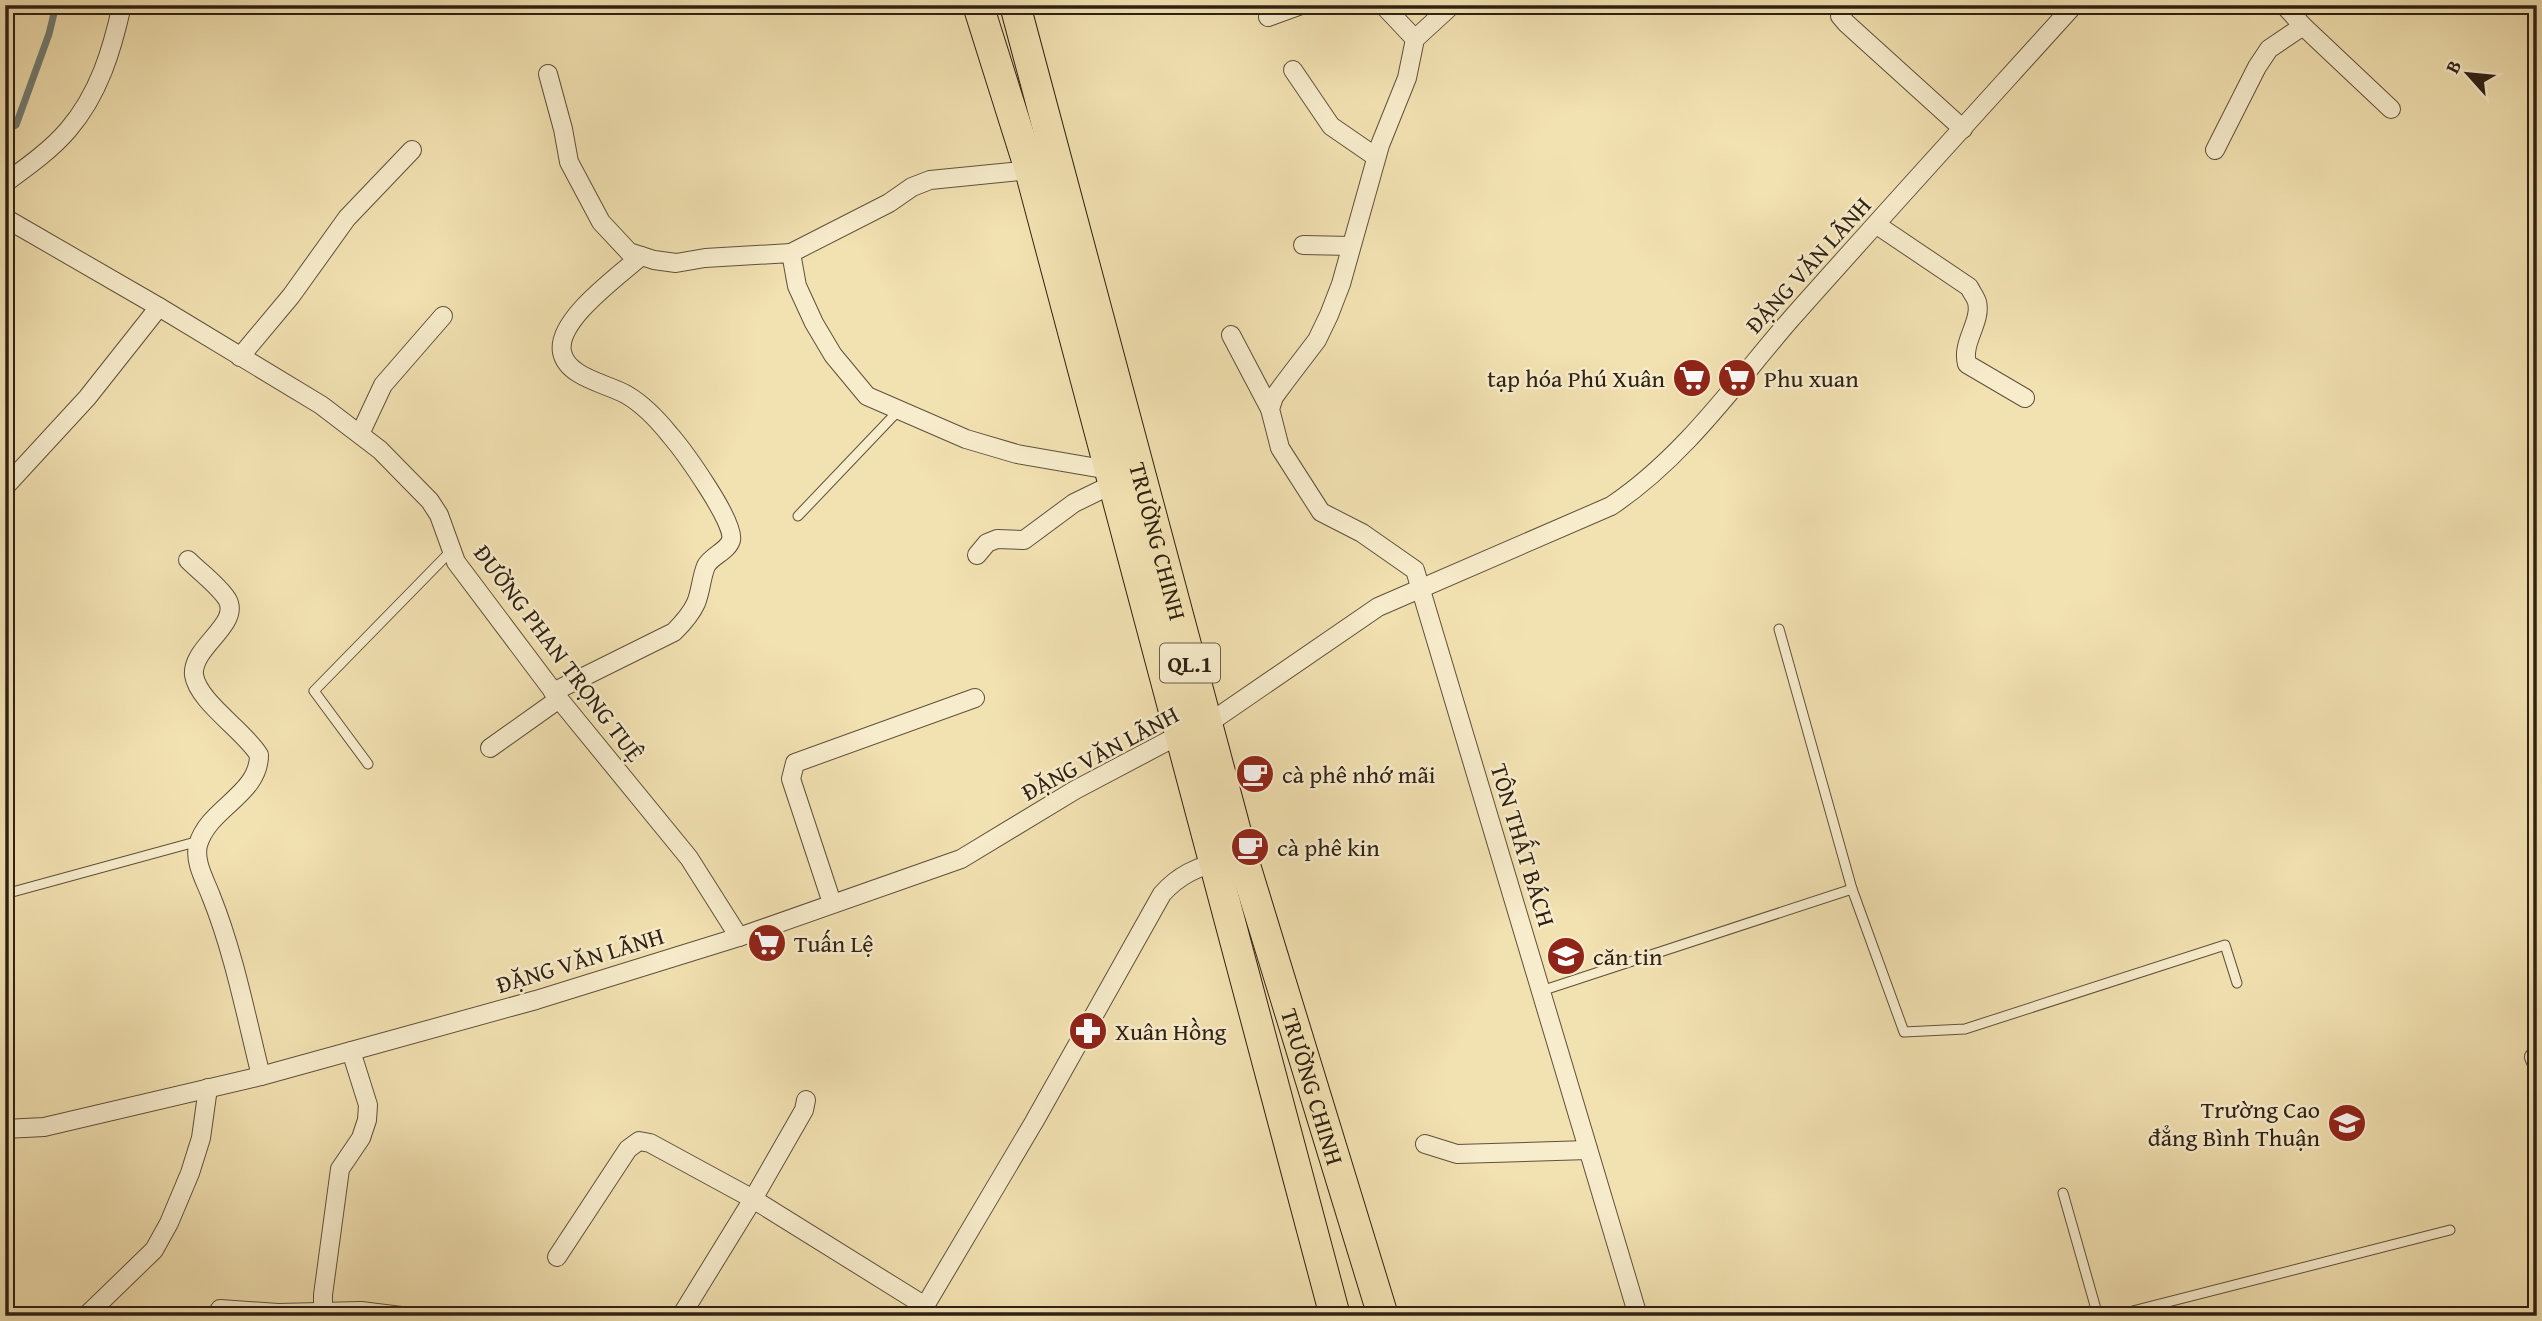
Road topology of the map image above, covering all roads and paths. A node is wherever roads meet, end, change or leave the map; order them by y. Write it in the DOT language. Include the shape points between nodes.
graph roads {
  1 [pos="122,5"];
  2 [pos="978,5"];
  3 [pos="1015,5"];
  4 [pos="1301,5"];
  5 [pos="1383,5"];
  6 [pos="1452,5"];
  7 [pos="1848,5"];
  8 [pos="2074,5"];
  9 [pos="2284,5"];
  10 [pos="1268,17"];
  11 [pos="2303,26"];
  12 [pos="1415,39"];
  13 [pos="1293,69"];
  14 [pos="548,74"];
  15 [pos="2391,109"];
  16 [pos="1963,129"];
  17 [pos="412,150"];
  18 [pos="2215,150"];
  19 [pos="1376,157"];
  20 [pos="1030,170"];
  21 [pos="5,183"];
  22 [pos="5,218"];
  23 [pos="1877,225"];
  24 [pos="1303,245"];
  25 [pos="1350,246"];
  26 [pos="791,253"];
  27 [pos="641,256"];
  28 [pos="159,307"];
  29 [pos="443,316"];
  30 [pos="1230,335"];
  31 [pos="240,357"];
  32 [pos="2025,398"];
  33 [pos="1270,409"];
  34 [pos="899,410"];
  35 [pos="360,434"];
  36 [pos="1111,477"];
  37 [pos="5,487"];
  38 [pos="798,516"];
  39 [pos="451,551"];
  40 [pos="977,555"];
  41 [pos="188,560"];
  42 [pos="1421,590"];
  43 [pos="1780,629"];
  44 [pos="556,695"];
  45 [pos="975,698"];
  46 [pos="1193,729"];
  47 [pos="490,748"];
  48 [pos="368,764"];
  49 [pos="200,841"];
  50 [pos="1230,863"];
  51 [pos="1852,889"];
  52 [pos="5,894"];
  53 [pos="832,903"];
  54 [pos="739,937"];
  55 [pos="2237,983"];
  56 [pos="1541,991"];
  57 [pos="351,1051"];
  58 [pos="261,1076"];
  59 [pos="208,1088"];
  60 [pos="806,1100"];
  61 [pos="5,1129"];
  62 [pos="1426,1144"];
  63 [pos="1588,1150"];
  64 [pos="2063,1193"];
  65 [pos="753,1199"];
  66 [pos="2450,1230"];
  67 [pos="557,1257"];
  68 [pos="220,1309"];
  69 [pos="922,1311"];
  70 [pos="2136,1313"];
  71 [pos="323,1314"];
  72 [pos="86,1316"];
  73 [pos="401,1316"];
  74 [pos="681,1316"];
  75 [pos="1335,1316"];
  76 [pos="1383,1316"];
  77 [pos="1638,1316"];
  78 [pos="2098,1316"];
  79 [pos="2113,1316"];
  1 -- 21 [label="street" via="108,59 86,105 68,131"];
  2 -- 20 [label="highway, TRƯỜNG CHINH / QL.1"];
  3 -- 46 [label="highway, TRƯỜNG CHINH / QL.1"];
  4 -- 10 [label="street"];
  5 -- 12 [label="street"];
  6 -- 12 [label="street"];
  7 -- 16 [label="street" via="1840,16 1846,23"];
  8 -- 16 [label="street, ĐẶNG VĂN LÃNH"];
  9 -- 11 [label="street"];
  11 -- 15 [label="street"];
  11 -- 18 [label="street" via="2263,58"];
  12 -- 19 [label="street" via="1407,78"];
  13 -- 19 [label="street" via="1331,126"];
  14 -- 27 [label="street" via="569,162 581,188 601,222 629,252"];
  16 -- 23 [label="street, ĐẶNG VĂN LÃNH"];
  17 -- 31 [label="street" via="347,218"];
  19 -- 25 [label="street"];
  20 -- 26 [label="street" via="930,180"];
  20 -- 36 [label="highway, TRƯỜNG CHINH / QL.1"];
  22 -- 28 [label="street, ĐƯỜNG PHAN TRỌNG TUỆ"];
  23 -- 32 [label="street" via="1969,287 1977,302 1964,353 1967,364"];
  23 -- 42 [label="street, ĐẶNG VĂN LÃNH" via="1688,440 1638,488 1571,526"];
  24 -- 25 [label="street"];
  25 -- 33 [label="street" via="1341,284 1317,340"];
  26 -- 27 [label="street" via="676,263"];
  26 -- 34 [label="street" via="797,286 833,355 867,396"];
  27 -- 44 [label="street" via="573,318 562,352 567,363 593,382 642,405 671,436 725,516 731,543 706,566 696,603 674,632"];
  28 -- 31 [label="street, ĐƯỜNG PHAN TRỌNG TUỆ"];
  28 -- 37 [label="street" via="87,398"];
  29 -- 35 [label="street" via="383,384"];
  30 -- 33 [label="street, TÔN THẤT BÁCH"];
  31 -- 35 [label="street, ĐƯỜNG PHAN TRỌNG TUỆ"];
  33 -- 42 [label="street, TÔN THẤT BÁCH" via="1280,448 1321,512 1362,533 1415,570"];
  34 -- 36 [label="street" via="966,439"];
  34 -- 38 [label="lane"];
  35 -- 39 [label="street, ĐƯỜNG PHAN TRỌNG TUỆ" via="430,501"];
  36 -- 40 [label="street" via="1024,540 997,539"];
  36 -- 46 [label="highway, TRƯỜNG CHINH / QL.1"];
  39 -- 44 [label="street, ĐƯỜNG PHAN TRỌNG TUỆ"];
  39 -- 48 [label="lane" via="314,691"];
  41 -- 49 [label="street" via="228,601 229,612 194,664 198,688 259,755 256,774 216,814"];
  42 -- 46 [label="street, ĐẶNG VĂN LÃNH" via="1378,607"];
  42 -- 56 [label="street, TÔN THẤT BÁCH"];
  43 -- 51 [label="lane"];
  44 -- 47 [label="street"];
  44 -- 54 [label="street, ĐƯỜNG PHAN TRỌNG TUỆ" via="689,858"];
  45 -- 53 [label="street" via="795,763 791,779"];
  46 -- 50 [label="highway, TRƯỜNG CHINH / QL.1"];
  46 -- 53 [label="street, ĐẶNG VĂN LÃNH" via="1075,790 961,859"];
  49 -- 52 [label="lane"];
  49 -- 58 [label="street" via="198,861 217,909"];
  50 -- 69 [label="street" via="1184,874 1162,894"];
  50 -- 75 [label="highway, TRƯỜNG CHINH / QL.1"];
  50 -- 76 [label="highway, TRƯỜNG CHINH / QL.1" via="1346,1189"];
  51 -- 55 [label="lane" via="1904,1032 1965,1029 2225,945"];
  51 -- 56 [label="lane"];
  53 -- 54 [label="street, ĐẶNG VĂN LÃNH"];
  54 -- 57 [label="street, ĐẶNG VĂN LÃNH"];
  56 -- 63 [label="street, TÔN THẤT BÁCH"];
  57 -- 58 [label="street, ĐẶNG VĂN LÃNH"];
  57 -- 71 [label="street" via="368,1105 367,1120 340,1169"];
  58 -- 59 [label="street, ĐẶNG VĂN LÃNH"];
  59 -- 61 [label="street, ĐẶNG VĂN LÃNH" via="44,1127"];
  59 -- 72 [label="street" via="201,1138 169,1223 154,1250"];
  60 -- 65 [label="street"];
  62 -- 63 [label="street" via="1457,1154"];
  63 -- 77 [label="street, TÔN THẤT BÁCH"];
  64 -- 78 [label="lane"];
  65 -- 67 [label="street" via="639,1141 628,1149"];
  65 -- 69 [label="street"];
  65 -- 74 [label="street"];
  66 -- 70 [label="lane"];
  68 -- 71 [label="street"];
  70 -- 79 [label="lane"];
  71 -- 73 [label="street" via="361,1311"];
}
